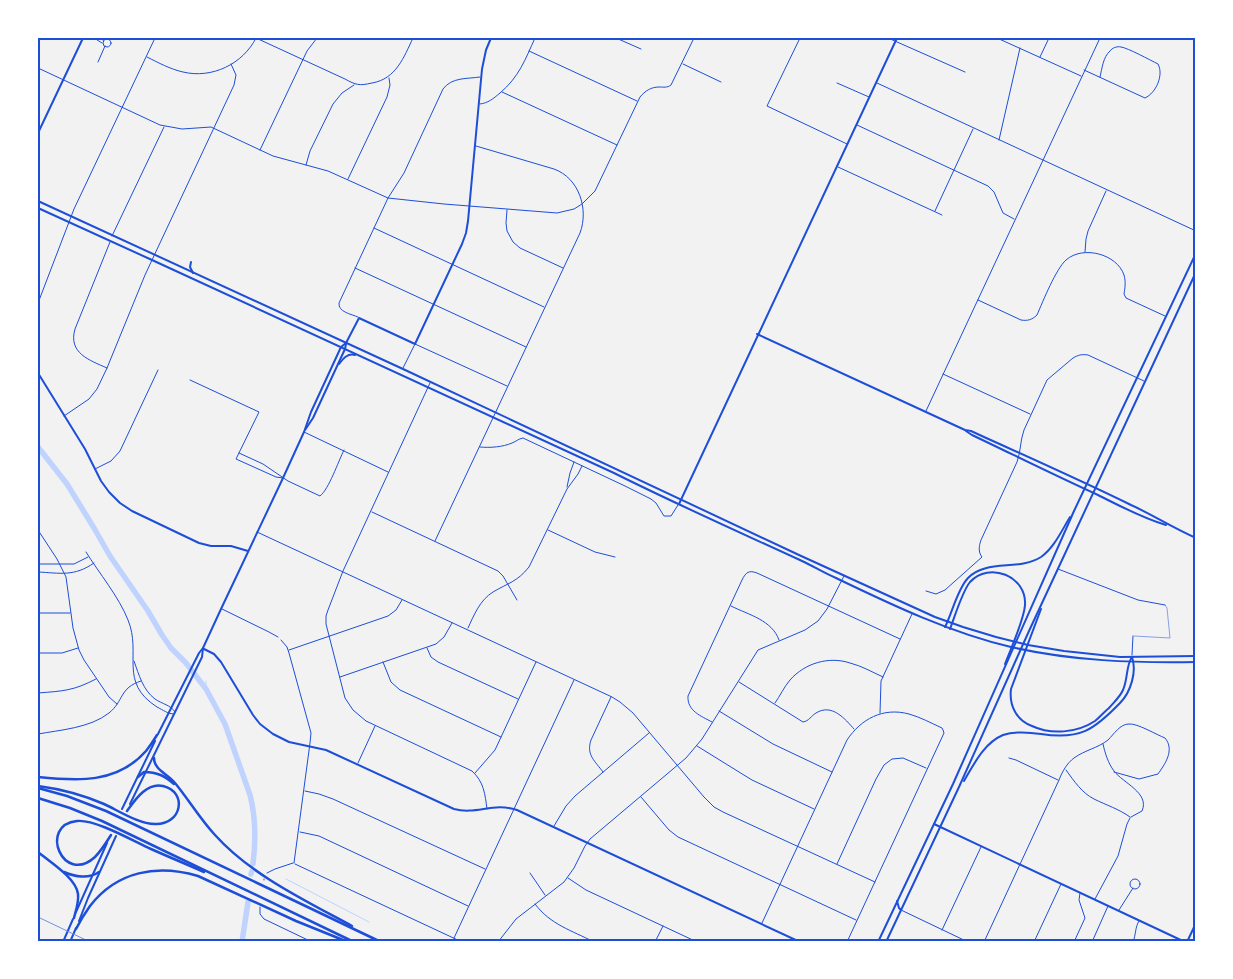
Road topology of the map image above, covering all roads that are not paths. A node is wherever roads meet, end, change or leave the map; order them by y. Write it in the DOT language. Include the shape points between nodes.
graph roads {
  1 [pos="83,38"];
  2 [pos="94,38"];
  3 [pos="98,38"];
  4 [pos="108,38"];
  5 [pos="155,38"];
  6 [pos="256,38"];
  7 [pos="317,38"];
  8 [pos="413,38"];
  9 [pos="491,38"];
  10 [pos="536,38"];
  11 [pos="616,38"];
  12 [pos="694,38"];
  13 [pos="800,38"];
  14 [pos="888,38"];
  15 [pos="897,38"];
  16 [pos="998,38"];
  17 [pos="1049,38"];
  18 [pos="1100,38"];
  19 [pos="104,40"];
  20 [pos="895,41"];
  21 [pos="103,43"];
  22 [pos="105,46"];
  23 [pos="1020,48"];
  24 [pos="640,49"];
  25 [pos="529,51"];
  26 [pos="146,57"];
  27 [pos="1040,57"];
  28 [pos="302,59"];
  29 [pos="98,62"];
  30 [pos="231,64"];
  31 [pos="682,64"];
  32 [pos="38,68"];
  33 [pos="1084,70"];
  34 [pos="965,72"];
  35 [pos="388,77"];
  36 [pos="481,77"];
  37 [pos="1081,77"];
  38 [pos="1100,78"];
  39 [pos="63,80"];
  40 [pos="721,82"];
  41 [pos="838,82"];
  42 [pos="876,83"];
  43 [pos="354,85"];
  44 [pos="502,92"];
  45 [pos="869,97"];
  46 [pos="638,101"];
  47 [pos="479,104"];
  48 [pos="122,107"];
  49 [pos="856,125"];
  50 [pos="164,126"];
  51 [pos="214,128"];
  52 [pos="974,128"];
  53 [pos="38,133"];
  54 [pos="999,140"];
  55 [pos="847,144"];
  56 [pos="617,145"];
  57 [pos="475,146"];
  58 [pos="260,150"];
  59 [pos="1042,160"];
  60 [pos="306,165"];
  61 [pos="837,166"];
  62 [pos="954,170"];
  63 [pos="348,179"];
  64 [pos="1106,190"];
  65 [pos="388,198"];
  66 [pos="38,201"];
  67 [pos="582,204"];
  68 [pos="470,206"];
  69 [pos="38,208"];
  70 [pos="507,209"];
  71 [pos="935,212"];
  72 [pos="942,215"];
  73 [pos="71,216"];
  74 [pos="1014,219"];
  75 [pos="69,222"];
  76 [pos="374,228"];
  77 [pos="1196,231"];
  78 [pos="112,236"];
  79 [pos="111,241"];
  80 [pos="1086,252"];
  81 [pos="1196,252"];
  82 [pos="155,254"];
  83 [pos="152,260"];
  84 [pos="191,262"];
  85 [pos="452,264"];
  86 [pos="356,268"];
  87 [pos="564,268"];
  88 [pos="1196,272"];
  89 [pos="193,273"];
  90 [pos="977,299"];
  91 [pos="38,302"];
  92 [pos="434,304"];
  93 [pos="545,308"];
  94 [pos="1166,316"];
  95 [pos="359,318"];
  96 [pos="758,334"];
  97 [pos="346,343"];
  98 [pos="415,344"];
  99 [pos="341,347"];
  100 [pos="526,347"];
  101 [pos="345,349"];
  102 [pos="359,356"];
  103 [pos="107,368"];
  104 [pos="336,368"];
  105 [pos="158,370"];
  106 [pos="403,370"];
  107 [pos="38,373"];
  108 [pos="943,373"];
  109 [pos="1137,378"];
  110 [pos="190,380"];
  111 [pos="1144,381"];
  112 [pos="431,382"];
  113 [pos="508,387"];
  114 [pos="428,388"];
  115 [pos="495,412"];
  116 [pos="925,412"];
  117 [pos="1031,414"];
  118 [pos="64,416"];
  119 [pos="492,418"];
  120 [pos="965,430"];
  121 [pos="304,432"];
  122 [pos="479,447"];
  123 [pos="344,450"];
  124 [pos="239,453"];
  125 [pos="1020,454"];
  126 [pos="1019,458"];
  127 [pos="575,462"];
  128 [pos="582,465"];
  129 [pos="94,469"];
  130 [pos="389,472"];
  131 [pos="283,478"];
  132 [pos="1087,484"];
  133 [pos="1095,488"];
  134 [pos="567,489"];
  135 [pos="1085,489"];
  136 [pos="1093,493"];
  137 [pos="681,499"];
  138 [pos="678,505"];
  139 [pos="371,511"];
  140 [pos="1074,511"];
  141 [pos="1168,525"];
  142 [pos="38,530"];
  143 [pos="548,530"];
  144 [pos="257,532"];
  145 [pos="1196,538"];
  146 [pos="435,541"];
  147 [pos="248,551"];
  148 [pos="86,552"];
  149 [pos="89,556"];
  150 [pos="615,557"];
  151 [pos="94,563"];
  152 [pos="38,564"];
  153 [pos="60,564"];
  154 [pos="1058,570"];
  155 [pos="343,571"];
  156 [pos="38,572"];
  157 [pos="64,573"];
  158 [pos="844,575"];
  159 [pos="841,581"];
  160 [pos="508,585"];
  161 [pos="926,591"];
  162 [pos="1048,591"];
  163 [pos="403,599"];
  164 [pos="517,600"];
  165 [pos="1165,605"];
  166 [pos="730,606"];
  167 [pos="829,606"];
  168 [pos="221,609"];
  169 [pos="38,612"];
  170 [pos="70,613"];
  171 [pos="912,613"];
  172 [pos="948,621"];
  173 [pos="452,623"];
  174 [pos="952,623"];
  175 [pos="945,627"];
  176 [pos="950,629"];
  177 [pos="468,630"];
  178 [pos="328,636"];
  179 [pos="1133,636"];
  180 [pos="278,637"];
  181 [pos="900,639"];
  182 [pos="281,640"];
  183 [pos="780,641"];
  184 [pos="427,647"];
  185 [pos="78,648"];
  186 [pos="203,648"];
  187 [pos="288,650"];
  188 [pos="38,653"];
  189 [pos="1196,656"];
  190 [pos="1132,657"];
  191 [pos="133,660"];
  192 [pos="536,661"];
  193 [pos="383,662"];
  194 [pos="1129,662"];
  195 [pos="1134,662"];
  196 [pos="1196,662"];
  197 [pos="340,677"];
  198 [pos="883,677"];
  199 [pos="96,678"];
  200 [pos="574,679"];
  201 [pos="141,681"];
  202 [pos="738,681"];
  203 [pos="135,683"];
  204 [pos="998,683"];
  205 [pos="38,693"];
  206 [pos="612,697"];
  207 [pos="518,700"];
  208 [pos="117,704"];
  209 [pos="774,704"];
  210 [pos="171,708"];
  211 [pos="719,710"];
  212 [pos="169,713"];
  213 [pos="175,714"];
  214 [pos="880,714"];
  215 [pos="712,722"];
  216 [pos="375,725"];
  217 [pos="855,730"];
  218 [pos="649,733"];
  219 [pos="38,734"];
  220 [pos="158,735"];
  221 [pos="501,738"];
  222 [pos="1103,743"];
  223 [pos="696,746"];
  224 [pos="310,747"];
  225 [pos="154,758"];
  226 [pos="1009,758"];
  227 [pos="358,765"];
  228 [pos="677,766"];
  229 [pos="927,769"];
  230 [pos="1065,769"];
  231 [pos="147,772"];
  232 [pos="604,772"];
  233 [pos="832,772"];
  234 [pos="1114,772"];
  235 [pos="475,773"];
  236 [pos="138,776"];
  237 [pos="38,778"];
  238 [pos="1059,780"];
  239 [pos="38,787"];
  240 [pos="960,787"];
  241 [pos="179,788"];
  242 [pos="304,791"];
  243 [pos="641,796"];
  244 [pos="38,798"];
  245 [pos="122,809"];
  246 [pos="487,809"];
  247 [pos="513,809"];
  248 [pos="815,809"];
  249 [pos="127,811"];
  250 [pos="1131,818"];
  251 [pos="934,824"];
  252 [pos="554,827"];
  253 [pos="941,827"];
  254 [pos="299,831"];
  255 [pos="111,835"];
  256 [pos="116,836"];
  257 [pos="587,843"];
  258 [pos="981,846"];
  259 [pos="798,847"];
  260 [pos="38,852"];
  261 [pos="294,863"];
  262 [pos="1020,864"];
  263 [pos="836,865"];
  264 [pos="57,868"];
  265 [pos="485,870"];
  266 [pos="99,872"];
  267 [pos="267,873"];
  268 [pos="530,873"];
  269 [pos="92,876"];
  270 [pos="568,877"];
  271 [pos="226,881"];
  272 [pos="875,882"];
  273 [pos="1061,884"];
  274 [pos="780,885"];
  275 [pos="1133,888"];
  276 [pos="1080,892"];
  277 [pos="546,896"];
  278 [pos="1095,899"];
  279 [pos="897,901"];
  280 [pos="535,904"];
  281 [pos="468,906"];
  282 [pos="1108,906"];
  283 [pos="260,908"];
  284 [pos="901,910"];
  285 [pos="1119,911"];
  286 [pos="74,918"];
  287 [pos="857,920"];
  288 [pos="1139,920"];
  289 [pos="1196,923"];
  290 [pos="762,924"];
  291 [pos="663,926"];
  292 [pos="76,928"];
  293 [pos="942,930"];
  294 [pos="373,938"];
  295 [pos="454,938"];
  296 [pos="500,939"];
  297 [pos="63,942"];
  298 [pos="70,942"];
  299 [pos="312,942"];
  300 [pos="348,942"];
  301 [pos="354,942"];
  302 [pos="381,942"];
  303 [pos="462,942"];
  304 [pos="498,942"];
  305 [pos="504,942"];
  306 [pos="594,942"];
  307 [pos="656,942"];
  308 [pos="697,942"];
  309 [pos="800,942"];
  310 [pos="847,942"];
  311 [pos="878,942"];
  312 [pos="886,942"];
  313 [pos="968,942"];
  314 [pos="984,942"];
  315 [pos="1034,942"];
  316 [pos="1074,942"];
  317 [pos="1092,942"];
  318 [pos="1133,942"];
  319 [pos="1186,942"];
  1 -- 39 [label="main road"];
  2 -- 21 [label="street"];
  3 -- 19 [label="street"];
  4 -- 19 [label="street"];
  4 -- 22 [label="street" via="110,44"];
  5 -- 26 [label="street"];
  6 -- 28 [label="street"];
  6 -- 30 [label="street" via="246,53"];
  7 -- 28 [label="street"];
  8 -- 35 [label="street" via="400,65"];
  9 -- 36 [label="main road"];
  10 -- 25 [label="street"];
  11 -- 24 [label="street"];
  12 -- 31 [label="street"];
  13 -- 55 [label="street" via="767,106"];
  14 -- 20 [label="street"];
  15 -- 20 [label="main road"];
  16 -- 23 [label="street"];
  17 -- 27 [label="street"];
  18 -- 33 [label="street"];
  19 -- 21 [label="street"];
  20 -- 34 [label="street"];
  20 -- 42 [label="main road"];
  21 -- 22 [label="street"];
  22 -- 29 [label="street"];
  23 -- 27 [label="street"];
  23 -- 54 [label="street"];
  25 -- 44 [label="street" via="517,76"];
  25 -- 46 [label="street"];
  26 -- 30 [label="street" via="190,74 212,72"];
  26 -- 48 [label="street"];
  27 -- 37 [label="street"];
  28 -- 43 [label="street"];
  28 -- 58 [label="street"];
  30 -- 51 [label="street" via="236,82"];
  31 -- 40 [label="street"];
  31 -- 46 [label="street" via="669,87 650,88"];
  32 -- 39 [label="street"];
  33 -- 37 [label="street"];
  33 -- 38 [label="street"];
  35 -- 43 [label="street" via="375,83"];
  35 -- 63 [label="street" via="387,97"];
  36 -- 47 [label="main road"];
  36 -- 65 [label="street" via="453,80 445,86 404,173"];
  37 -- 59 [label="street"];
  38 -- 38 [label="street" via="1110,51 1115,47 1122,47 1158,64 1161,69 1155,89 1145,98"];
  39 -- 48 [label="street"];
  39 -- 53 [label="main road"];
  41 -- 45 [label="street"];
  42 -- 45 [label="main road"];
  42 -- 52 [label="street"];
  43 -- 60 [label="street" via="333,104"];
  44 -- 47 [label="street" via="489,102"];
  44 -- 56 [label="street"];
  45 -- 49 [label="main road"];
  46 -- 56 [label="street"];
  47 -- 57 [label="main road"];
  48 -- 50 [label="street"];
  48 -- 73 [label="street"];
  49 -- 55 [label="main road"];
  49 -- 62 [label="street"];
  50 -- 51 [label="street"];
  50 -- 78 [label="street"];
  51 -- 58 [label="street"];
  51 -- 82 [label="street"];
  52 -- 54 [label="street"];
  52 -- 62 [label="street"];
  54 -- 59 [label="street"];
  55 -- 61 [label="main road"];
  56 -- 67 [label="street" via="597,188"];
  57 -- 67 [label="street" via="560,171 575,184"];
  57 -- 68 [label="main road"];
  58 -- 60 [label="street"];
  59 -- 64 [label="street"];
  59 -- 74 [label="street"];
  60 -- 63 [label="street"];
  61 -- 71 [label="street"];
  61 -- 96 [label="main road"];
  62 -- 71 [label="street"];
  62 -- 74 [label="street" via="990,188 1003,213"];
  63 -- 65 [label="street"];
  64 -- 77 [label="street"];
  64 -- 80 [label="street" via="1088,231"];
  65 -- 68 [label="street"];
  65 -- 76 [label="street"];
  66 -- 73 [label="main road"];
  67 -- 70 [label="street" via="557,213"];
  67 -- 87 [label="street" via="582,227"];
  68 -- 70 [label="street"];
  68 -- 85 [label="main road" via="466,233"];
  69 -- 75 [label="main road"];
  70 -- 87 [label="street" via="507,231 513,242"];
  71 -- 72 [label="street"];
  73 -- 75 [label="street"];
  73 -- 78 [label="main road"];
  74 -- 90 [label="street"];
  75 -- 79 [label="main road"];
  75 -- 91 [label="street"];
  76 -- 85 [label="street"];
  76 -- 86 [label="street"];
  78 -- 82 [label="main road"];
  79 -- 83 [label="main road"];
  79 -- 103 [label="street" via="73,336 74,344 83,356"];
  80 -- 90 [label="street" via="1073,255 1063,263 1037,315 1030,320 1021,320"];
  80 -- 94 [label="street" via="1099,254 1118,266 1125,278 1125,297"];
  81 -- 94 [label="main road"];
  82 -- 83 [label="street"];
  82 -- 89 [label="main road"];
  83 -- 99 [label="main road"];
  83 -- 103 [label="street"];
  84 -- 89 [label="main road"];
  85 -- 92 [label="main road"];
  85 -- 93 [label="street"];
  86 -- 92 [label="street"];
  86 -- 95 [label="street" via="339,307"];
  87 -- 93 [label="street"];
  88 -- 111 [label="main road"];
  89 -- 97 [label="main road"];
  90 -- 108 [label="street"];
  92 -- 98 [label="main road"];
  92 -- 100 [label="street"];
  93 -- 100 [label="street"];
  94 -- 109 [label="main road"];
  95 -- 97 [label="main road"];
  95 -- 98 [label="main road"];
  96 -- 116 [label="main road"];
  96 -- 137 [label="main road"];
  97 -- 99 [label="main road"];
  97 -- 101 [label="main road"];
  97 -- 106 [label="main road"];
  98 -- 106 [label="street"];
  98 -- 113 [label="street"];
  99 -- 101 [label="main road"];
  99 -- 121 [label="main road"];
  100 -- 113 [label="street"];
  101 -- 102 [label="main road"];
  101 -- 104 [label="main road"];
  102 -- 104 [label="main road" via="348,355"];
  102 -- 114 [label="main road"];
  103 -- 118 [label="street" via="92,396"];
  104 -- 121 [label="main road"];
  105 -- 129 [label="street" via="120,451"];
  106 -- 112 [label="main road"];
  107 -- 118 [label="main road"];
  108 -- 116 [label="street"];
  108 -- 117 [label="street"];
  109 -- 111 [label="street"];
  109 -- 117 [label="street" via="1080,355 1049,378"];
  109 -- 132 [label="main road"];
  110 -- 124 [label="street" via="258,412"];
  111 -- 133 [label="main road"];
  112 -- 114 [label="street"];
  112 -- 115 [label="main road"];
  113 -- 115 [label="street"];
  114 -- 119 [label="main road"];
  114 -- 130 [label="street"];
  115 -- 119 [label="street"];
  115 -- 137 [label="main road"];
  116 -- 120 [label="main road"];
  117 -- 125 [label="street" via="1022,435"];
  118 -- 129 [label="main road"];
  119 -- 122 [label="street"];
  119 -- 138 [label="main road"];
  120 -- 125 [label="main road"];
  120 -- 126 [label="main road"];
  121 -- 123 [label="street"];
  121 -- 131 [label="main road"];
  122 -- 127 [label="street" via="510,444 523,438"];
  122 -- 146 [label="street"];
  123 -- 130 [label="street"];
  123 -- 131 [label="street" via="320,496"];
  124 -- 131 [label="street"];
  124 -- 131 [label="street" via="236,459 276,478"];
  125 -- 126 [label="street"];
  125 -- 132 [label="main road"];
  126 -- 135 [label="main road"];
  126 -- 161 [label="street" via="980,540 982,557 945,590 936,594"];
  127 -- 128 [label="street"];
  127 -- 134 [label="street"];
  128 -- 134 [label="street"];
  128 -- 138 [label="street" via="653,500 664,516 671,516"];
  129 -- 147 [label="main road" via="109,492 132,511 199,543"];
  130 -- 139 [label="street"];
  131 -- 144 [label="main road"];
  132 -- 133 [label="main road"];
  132 -- 135 [label="main road"];
  133 -- 136 [label="main road"];
  133 -- 141 [label="main road"];
  134 -- 143 [label="street"];
  135 -- 136 [label="main road"];
  135 -- 140 [label="main road"];
  136 -- 141 [label="main road"];
  136 -- 154 [label="main road"];
  137 -- 138 [label="main road"];
  137 -- 158 [label="main road"];
  138 -- 159 [label="main road"];
  139 -- 146 [label="street"];
  139 -- 155 [label="street"];
  140 -- 172 [label="main road" via="1041,557 1025,564 983,569 970,575"];
  140 -- 204 [label="main road"];
  141 -- 145 [label="main road"];
  142 -- 153 [label="street"];
  143 -- 150 [label="street" via="595,552"];
  143 -- 160 [label="street" via="529,567"];
  144 -- 147 [label="main road"];
  144 -- 155 [label="street"];
  146 -- 160 [label="street" via="496,570"];
  147 -- 168 [label="main road"];
  148 -- 149 [label="street"];
  149 -- 151 [label="street"];
  149 -- 153 [label="street" via="76,564"];
  151 -- 157 [label="street" via="78,572"];
  151 -- 191 [label="street" via="129,621"];
  152 -- 153 [label="street"];
  153 -- 157 [label="street"];
  154 -- 162 [label="main road"];
  154 -- 165 [label="street" via="1138,600"];
  155 -- 163 [label="street"];
  155 -- 178 [label="street" via="326,616"];
  156 -- 157 [label="street"];
  157 -- 170 [label="street"];
  158 -- 159 [label="street"];
  158 -- 172 [label="main road"];
  159 -- 167 [label="street"];
  159 -- 171 [label="main road"];
  160 -- 164 [label="street"];
  160 -- 177 [label="street" via="484,600"];
  162 -- 194 [label="main road" via="1011,686 1013,707 1022,720 1035,728 1052,731 1090,724 1121,693"];
  162 -- 240 [label="main road"];
  163 -- 173 [label="street"];
  163 -- 178 [label="street" via="388,616"];
  165 -- 179 [label="lane" via="1170,638"];
  166 -- 167 [label="street" via="750,571"];
  166 -- 183 [label="street" via="769,625"];
  166 -- 215 [label="street" via="688,699 693,710"];
  167 -- 181 [label="street"];
  167 -- 183 [label="street" via="812,626"];
  168 -- 180 [label="street"];
  168 -- 186 [label="main road"];
  169 -- 170 [label="street"];
  170 -- 185 [label="street"];
  171 -- 175 [label="main road"];
  171 -- 181 [label="street"];
  172 -- 174 [label="main road"];
  172 -- 175 [label="main road"];
  173 -- 177 [label="street"];
  173 -- 184 [label="street" via="442,640"];
  174 -- 176 [label="main road"];
  174 -- 190 [label="main road" via="1034,646"];
  174 -- 204 [label="main road" via="965,589 979,575 998,572 1017,583 1024,595 1025,607"];
  175 -- 176 [label="main road"];
  176 -- 194 [label="main road" via="1032,652 1084,660"];
  177 -- 192 [label="street"];
  178 -- 187 [label="street"];
  178 -- 197 [label="street"];
  179 -- 190 [label="street"];
  181 -- 198 [label="street"];
  182 -- 187 [label="street"];
  183 -- 202 [label="street" via="758,650"];
  184 -- 193 [label="street"];
  184 -- 207 [label="street" via="438,662"];
  185 -- 188 [label="street" via="62,653"];
  185 -- 199 [label="street"];
  186 -- 210 [label="main road"];
  186 -- 213 [label="main road" via="202,657"];
  186 -- 224 [label="main road" via="221,662 260,724 284,740"];
  187 -- 224 [label="street" via="310,729"];
  189 -- 190 [label="main road"];
  190 -- 194 [label="main road"];
  190 -- 195 [label="main road"];
  191 -- 201 [label="street"];
  191 -- 203 [label="street"];
  192 -- 200 [label="street"];
  192 -- 207 [label="street"];
  193 -- 197 [label="street"];
  193 -- 221 [label="street" via="391,682 400,690"];
  194 -- 195 [label="main road"];
  195 -- 196 [label="main road"];
  195 -- 240 [label="main road" via="1126,696 1104,720 1084,732 1066,736 1023,732 1003,735 986,748"];
  197 -- 216 [label="street" via="350,707"];
  198 -- 209 [label="street" via="848,662 820,662 795,676"];
  198 -- 214 [label="street"];
  199 -- 205 [label="street" via="72,690"];
  199 -- 208 [label="street"];
  200 -- 206 [label="street"];
  200 -- 247 [label="street"];
  201 -- 203 [label="street"];
  201 -- 210 [label="street" via="153,697"];
  202 -- 209 [label="street"];
  202 -- 211 [label="street"];
  203 -- 208 [label="street" via="126,689"];
  203 -- 212 [label="street" via="147,699"];
  204 -- 251 [label="main road"];
  206 -- 218 [label="street" via="628,708"];
  206 -- 232 [label="street" via="589,746 592,758"];
  207 -- 221 [label="street"];
  208 -- 219 [label="street" via="93,723"];
  209 -- 217 [label="street" via="804,722 820,711 835,712"];
  210 -- 212 [label="main road"];
  210 -- 213 [label="street"];
  211 -- 215 [label="street"];
  211 -- 233 [label="street" via="773,744"];
  212 -- 213 [label="street"];
  212 -- 220 [label="main road"];
  213 -- 225 [label="main road"];
  214 -- 217 [label="street"];
  214 -- 229 [label="street" via="908,714 942,728 944,731"];
  215 -- 223 [label="street"];
  216 -- 227 [label="street"];
  216 -- 235 [label="street"];
  217 -- 233 [label="street"];
  218 -- 228 [label="street"];
  218 -- 232 [label="street"];
  220 -- 236 [label="main road"];
  220 -- 237 [label="highway" via="136,760 100,778"];
  221 -- 235 [label="street"];
  222 -- 230 [label="street" via="1076,756"];
  222 -- 234 [label="street"];
  222 -- 234 [label="street" via="1127,724 1165,738 1169,744 1169,752 1158,774 1139,779"];
  223 -- 228 [label="street"];
  223 -- 248 [label="street" via="752,780"];
  224 -- 227 [label="main road" via="326,750"];
  224 -- 242 [label="street"];
  225 -- 231 [label="main road"];
  225 -- 241 [label="highway" via="155,766"];
  226 -- 238 [label="street"];
  227 -- 246 [label="main road" via="454,809"];
  228 -- 243 [label="street"];
  228 -- 259 [label="street" via="714,807"];
  229 -- 263 [label="street" via="903,758 886,763"];
  229 -- 272 [label="street"];
  230 -- 238 [label="street"];
  230 -- 250 [label="street" via="1090,797"];
  231 -- 236 [label="highway"];
  231 -- 241 [label="highway" via="163,776"];
  231 -- 249 [label="main road"];
  232 -- 252 [label="street" via="570,801"];
  233 -- 248 [label="street"];
  234 -- 250 [label="street" via="1142,797 1143,809"];
  235 -- 246 [label="street" via="483,786"];
  236 -- 245 [label="main road"];
  238 -- 262 [label="street"];
  239 -- 249 [label="highway" via="79,795 155,824 173,819 179,802 173,791 159,785 138,797"];
  239 -- 294 [label="highway" via="106,811"];
  240 -- 253 [label="main road"];
  241 -- 294 [label="highway" via="213,834 233,853 293,894"];
  242 -- 254 [label="street"];
  242 -- 265 [label="street" via="333,799"];
  243 -- 257 [label="street"];
  243 -- 274 [label="street" via="678,837"];
  244 -- 271 [label="highway" via="102,821"];
  246 -- 247 [label="main road"];
  247 -- 252 [label="main road"];
  247 -- 265 [label="street"];
  248 -- 259 [label="street"];
  250 -- 278 [label="street" via="1118,856"];
  251 -- 253 [label="main road"];
  251 -- 279 [label="main road"];
  252 -- 257 [label="main road"];
  253 -- 258 [label="main road"];
  253 -- 284 [label="main road"];
  254 -- 261 [label="street"];
  254 -- 281 [label="street" via="319,836"];
  255 -- 269 [label="main road"];
  255 -- 271 [label="highway" via="98,853 86,862 72,864 61,856 57,848 57,839 64,826 71,822 88,822"];
  256 -- 266 [label="main road"];
  257 -- 270 [label="street"];
  257 -- 290 [label="main road"];
  258 -- 262 [label="main road"];
  258 -- 293 [label="street"];
  259 -- 263 [label="street"];
  259 -- 274 [label="street"];
  260 -- 264 [label="highway"];
  261 -- 267 [label="street"];
  261 -- 295 [label="street"];
  262 -- 273 [label="main road"];
  262 -- 314 [label="street"];
  263 -- 272 [label="street"];
  264 -- 269 [label="highway" via="74,876"];
  264 -- 286 [label="highway" via="76,887 78,901"];
  265 -- 281 [label="street"];
  266 -- 269 [label="highway"];
  266 -- 292 [label="main road"];
  268 -- 277 [label="street"];
  269 -- 286 [label="main road"];
  270 -- 277 [label="street"];
  270 -- 291 [label="street" via="586,890"];
  271 -- 301 [label="highway"];
  272 -- 287 [label="street"];
  273 -- 276 [label="main road"];
  273 -- 315 [label="street"];
  274 -- 287 [label="street"];
  274 -- 290 [label="street"];
  275 -- 285 [label="street"];
  276 -- 278 [label="main road"];
  276 -- 316 [label="street" via="1085,918"];
  277 -- 280 [label="street"];
  278 -- 282 [label="main road"];
  279 -- 284 [label="main road"];
  279 -- 311 [label="main road"];
  280 -- 296 [label="street" via="516,919"];
  280 -- 306 [label="street" via="555,923"];
  281 -- 295 [label="street"];
  282 -- 285 [label="main road"];
  282 -- 317 [label="street"];
  283 -- 299 [label="street" via="265,920"];
  284 -- 293 [label="street"];
  284 -- 312 [label="main road"];
  285 -- 288 [label="main road"];
  286 -- 297 [label="main road"];
  287 -- 310 [label="street"];
  288 -- 318 [label="street"];
  288 -- 319 [label="main road"];
  289 -- 319 [label="main road"];
  290 -- 309 [label="main road"];
  291 -- 307 [label="street"];
  291 -- 308 [label="street"];
  292 -- 298 [label="main road"];
  292 -- 300 [label="highway" via="90,906 112,885 140,872 158,870 198,876"];
  293 -- 313 [label="street"];
  294 -- 302 [label="highway"];
  295 -- 303 [label="street"];
  296 -- 304 [label="street"];
  296 -- 305 [label="street"];
}
